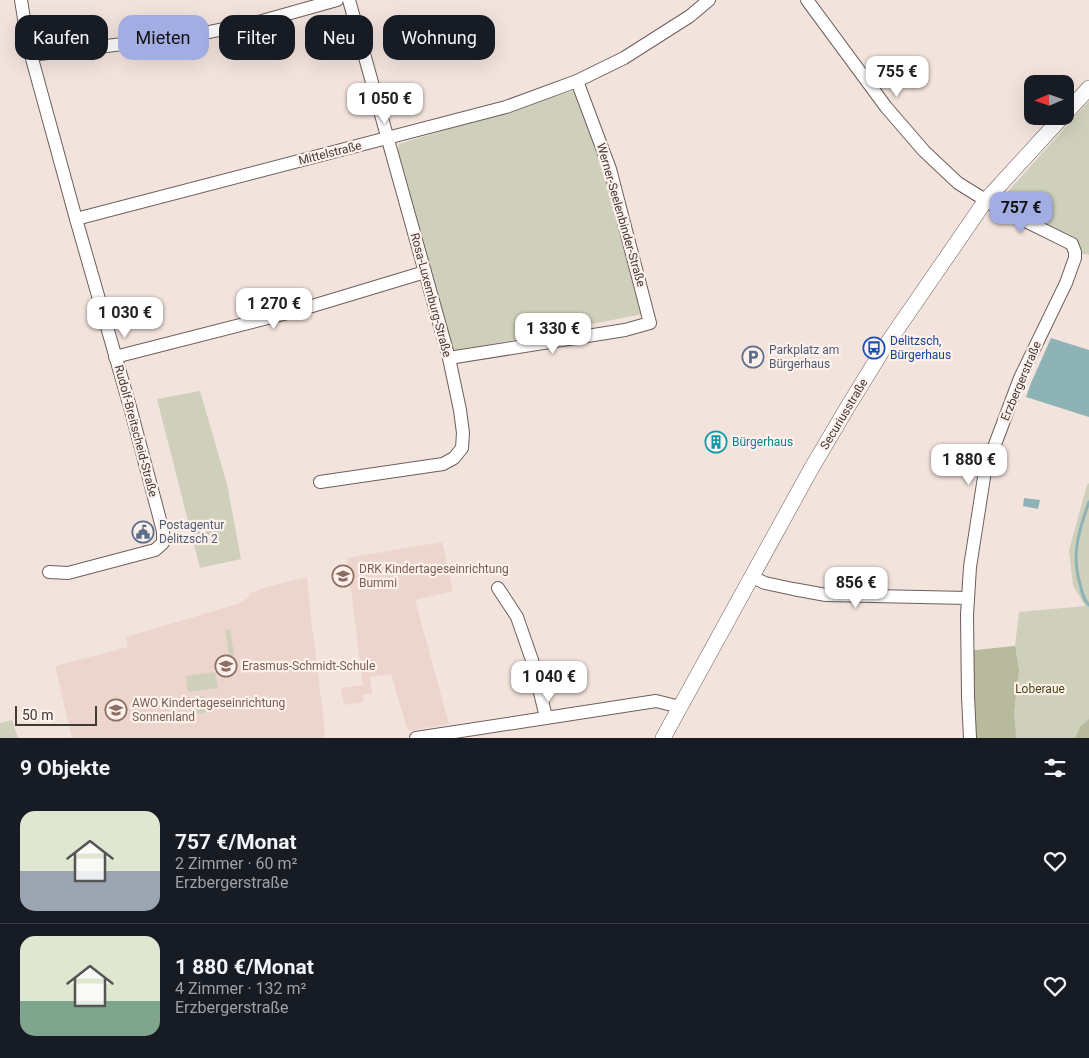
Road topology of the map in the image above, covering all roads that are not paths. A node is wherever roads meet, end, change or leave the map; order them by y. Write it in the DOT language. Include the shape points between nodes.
graph roads {
  1 [pos="21,0"];
  2 [pos="337,0"];
  3 [pos="349,0"];
  4 [pos="709,0"];
  5 [pos="807,0"];
  6 [pos="23,15"];
  7 [pos="108,46"];
  8 [pos="32,60"];
  9 [pos="577,81"];
  10 [pos="1089,88"];
  11 [pos="1074,104"];
  12 [pos="1055,125"];
  13 [pos="388,138"];
  14 [pos="986,200"];
  15 [pos="76,219"];
  16 [pos="425,272"];
  17 [pos="115,357"];
  18 [pos="449,358"];
  19 [pos="320,482"];
  20 [pos="48,572"];
  21 [pos="752,577"];
  22 [pos="498,588"];
  23 [pos="968,598"];
  24 [pos="680,707"];
  25 [pos="546,717"];
  26 [pos="416,738"];
  27 [pos="663,738"];
  28 [pos="970,738"];
  1 -- 6 [label="street, Rudolf-Breitscheid-Straße"];
  2 -- 7 [label="street" via="262,21 190,36"];
  3 -- 13 [label="street, Rosa-Luxemburg-Straße"];
  4 -- 9 [label="street, Mittelstraße" via="690,16 624,58"];
  5 -- 14 [label="street" via="886,107 924,151 958,183"];
  8 -- 15 [label="street, Rudolf-Breitscheid-Straße"];
  9 -- 13 [label="street, Mittelstraße" via="506,107"];
  9 -- 18 [label="street, Werner-Seelenbinder-Straße" via="610,169 650,323 625,330"];
  10 -- 11 [label="street, Securiusstraße"];
  12 -- 14 [label="street, Securiusstraße"];
  13 -- 15 [label="street, Mittelstraße"];
  13 -- 16 [label="street, Rosa-Luxemburg-Straße"];
  14 -- 21 [label="street, Securiusstraße" via="846,408"];
  14 -- 23 [label="street, Erzbergerstraße" via="1072,244 1075,258 1020,378 985,472"];
  15 -- 17 [label="street, Rudolf-Breitscheid-Straße"];
  16 -- 17 [label="street" via="299,310"];
  16 -- 18 [label="street, Rosa-Luxemburg-Straße"];
  17 -- 20 [label="street, Rudolf-Breitscheid-Straße" via="163,531 163,542 155,550 68,573"];
  18 -- 19 [label="street, Rosa-Luxemburg-Straße" via="463,433 462,448 454,458 443,464"];
  21 -- 23 [label="street" via="793,590 826,594"];
  21 -- 24 [label="street, Securiusstraße"];
  22 -- 25 [label="street" via="517,617"];
  23 -- 28 [label="street, Erzbergerstraße"];
  24 -- 25 [label="street" via="656,701"];
  24 -- 27 [label="street, Securiusstraße"];
  25 -- 26 [label="street"];
}
